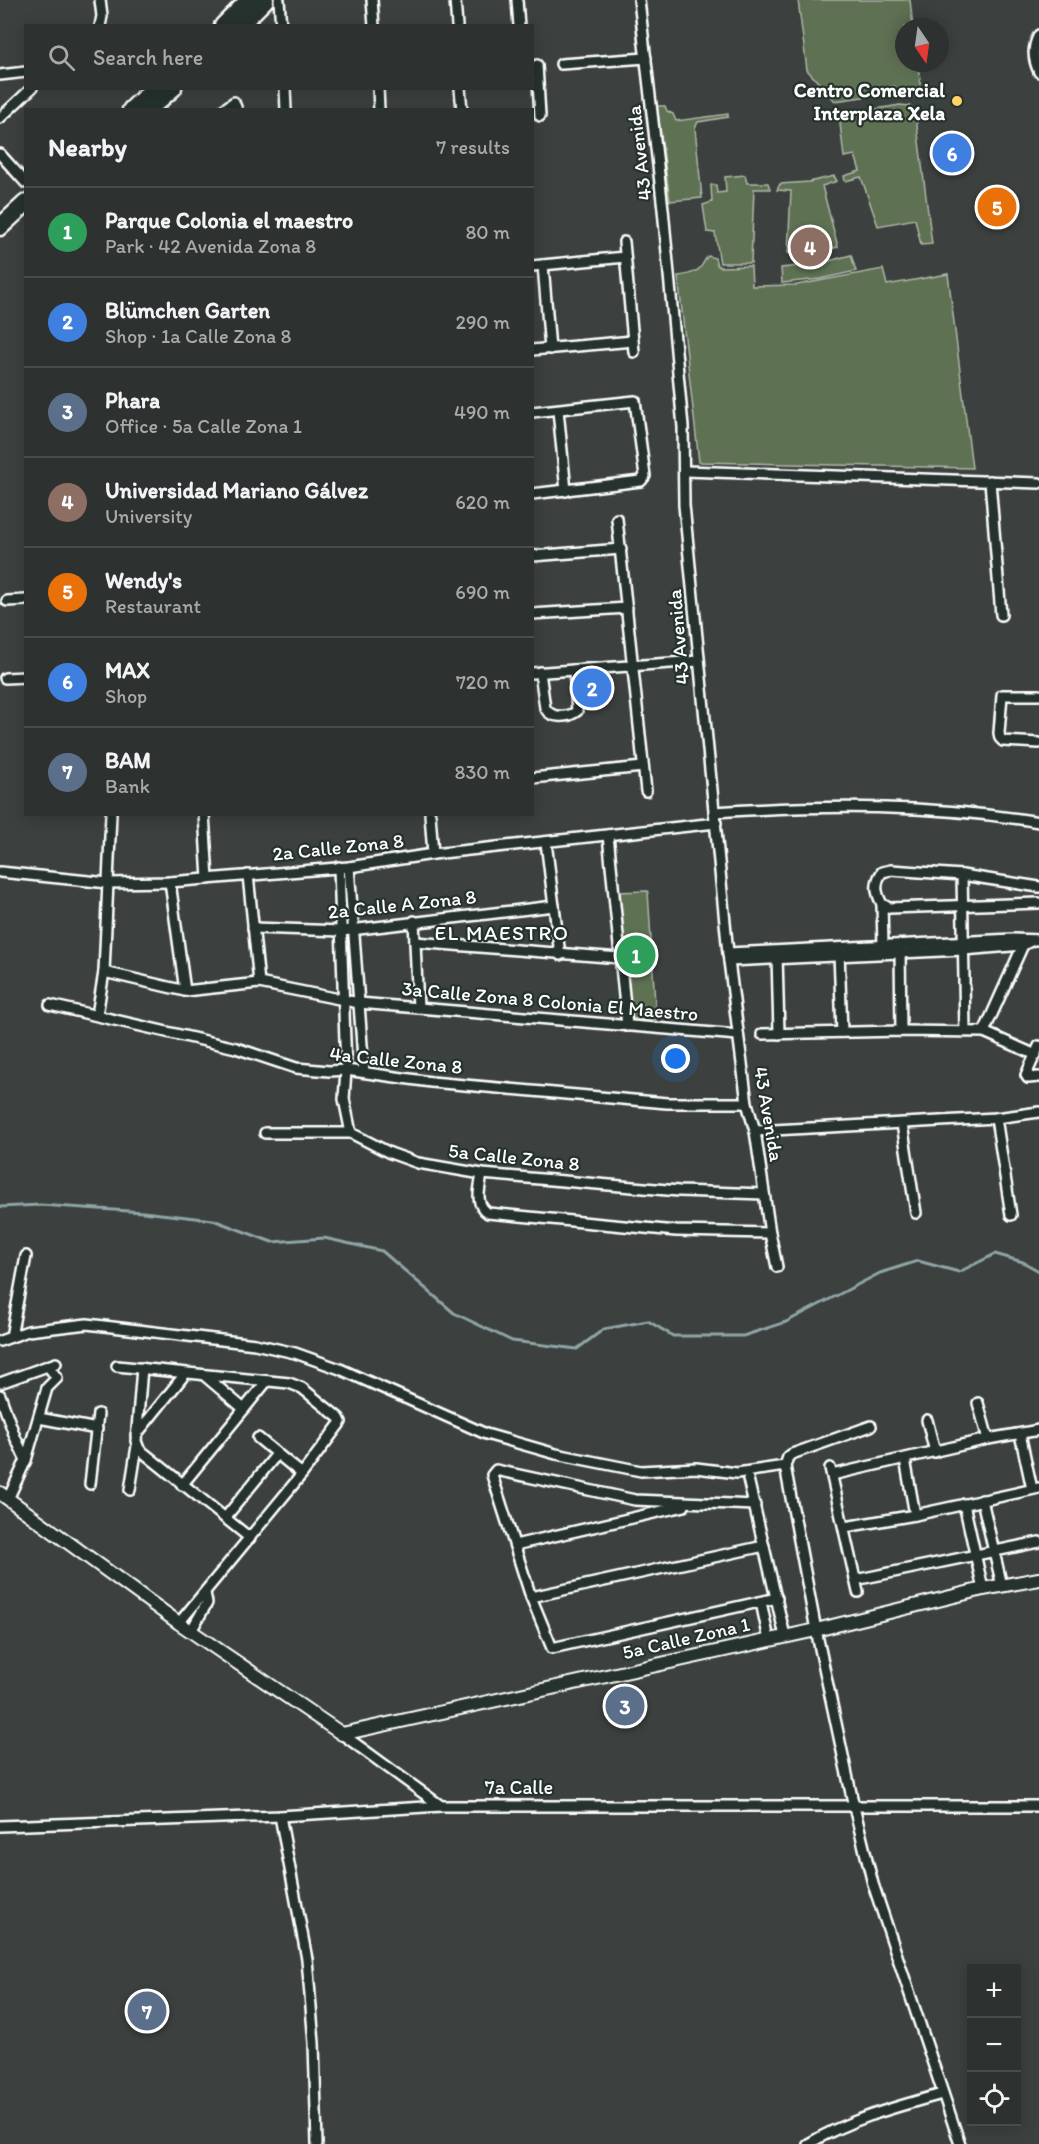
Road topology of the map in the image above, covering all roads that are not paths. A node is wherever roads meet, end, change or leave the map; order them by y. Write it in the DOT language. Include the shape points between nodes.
graph roads {
  1 [pos="100,0"];
  2 [pos="249,0"];
  3 [pos="265,0"];
  4 [pos="279,0"];
  5 [pos="372,0"];
  6 [pos="455,0"];
  7 [pos="517,0"];
  8 [pos="639,0"];
  9 [pos="100,24"];
  10 [pos="235,24"];
  11 [pos="281,24"];
  12 [pos="374,24"];
  13 [pos="457,24"];
  14 [pos="519,24"];
  15 [pos="1039,35"];
  16 [pos="646,58"];
  17 [pos="549,64"];
  18 [pos="561,64"];
  19 [pos="535,65"];
  20 [pos="24,72"];
  21 [pos="1039,72"];
  22 [pos="0,75"];
  23 [pos="30,90"];
  24 [pos="152,90"];
  25 [pos="170,90"];
  26 [pos="285,90"];
  27 [pos="378,90"];
  28 [pos="460,90"];
  29 [pos="133,108"];
  30 [pos="150,108"];
  31 [pos="226,108"];
  32 [pos="236,108"];
  33 [pos="286,108"];
  34 [pos="379,108"];
  35 [pos="462,108"];
  36 [pos="540,116"];
  37 [pos="0,118"];
  38 [pos="0,154"];
  39 [pos="24,181"];
  40 [pos="24,205"];
  41 [pos="24,221"];
  42 [pos="0,227"];
  43 [pos="0,242"];
  44 [pos="624,242"];
  45 [pos="625,257"];
  46 [pos="538,266"];
  47 [pos="633,341"];
  48 [pos="550,349"];
  49 [pos="534,350"];
  50 [pos="634,352"];
  51 [pos="558,410"];
  52 [pos="534,412"];
  53 [pos="685,471"];
  54 [pos="990,481"];
  55 [pos="1039,483"];
  56 [pos="566,490"];
  57 [pos="534,494"];
  58 [pos="617,519"];
  59 [pos="621,549"];
  60 [pos="534,556"];
  61 [pos="24,600"];
  62 [pos="6,601"];
  63 [pos="627,608"];
  64 [pos="534,614"];
  65 [pos="1000,615"];
  66 [pos="698,661"];
  67 [pos="632,666"];
  68 [pos="574,670"];
  69 [pos="536,673"];
  70 [pos="24,677"];
  71 [pos="5,678"];
  72 [pos="1039,695"];
  73 [pos="1039,743"];
  74 [pos="643,767"];
  75 [pos="534,778"];
  76 [pos="646,791"];
  77 [pos="714,812"];
  78 [pos="111,816"];
  79 [pos="204,816"];
  80 [pos="430,816"];
  81 [pos="1039,822"];
  82 [pos="716,824"];
  83 [pos="608,835"];
  84 [pos="546,842"];
  85 [pos="433,854"];
  86 [pos="344,867"];
  87 [pos="0,873"];
  88 [pos="248,875"];
  89 [pos="962,875"];
  90 [pos="208,879"];
  91 [pos="170,882"];
  92 [pos="108,883"];
  93 [pos="1039,886"];
  94 [pos="1039,903"];
  95 [pos="882,904"];
  96 [pos="963,905"];
  97 [pos="555,906"];
  98 [pos="414,921"];
  99 [pos="253,928"];
  100 [pos="355,929"];
  101 [pos="342,931"];
  102 [pos="1036,940"];
  103 [pos="415,942"];
  104 [pos="1023,945"];
  105 [pos="883,946"];
  106 [pos="963,946"];
  107 [pos="900,949"];
  108 [pos="839,953"];
  109 [pos="777,954"];
  110 [pos="560,955"];
  111 [pos="728,957"];
  112 [pos="620,958"];
  113 [pos="104,972"];
  114 [pos="259,983"];
  115 [pos="185,992"];
  116 [pos="344,1001"];
  117 [pos="359,1003"];
  118 [pos="50,1005"];
  119 [pos="418,1008"];
  120 [pos="97,1015"];
  121 [pos="627,1026"];
  122 [pos="901,1031"];
  123 [pos="965,1031"];
  124 [pos="842,1032"];
  125 [pos="984,1032"];
  126 [pos="762,1034"];
  127 [pos="779,1034"];
  128 [pos="738,1035"];
  129 [pos="1037,1051"];
  130 [pos="346,1070"];
  131 [pos="364,1072"];
  132 [pos="1039,1077"];
  133 [pos="747,1103"];
  134 [pos="1039,1112"];
  135 [pos="996,1118"];
  136 [pos="902,1124"];
  137 [pos="755,1131"];
  138 [pos="265,1133"];
  139 [pos="351,1133"];
  140 [pos="482,1174"];
  141 [pos="764,1194"];
  142 [pos="916,1213"];
  143 [pos="1011,1215"];
  144 [pos="770,1233"];
  145 [pos="26,1256"];
  146 [pos="777,1267"];
  147 [pos="11,1337"];
  148 [pos="0,1341"];
  149 [pos="117,1366"];
  150 [pos="142,1368"];
  151 [pos="38,1370"];
  152 [pos="185,1374"];
  153 [pos="205,1376"];
  154 [pos="267,1381"];
  155 [pos="0,1383"];
  156 [pos="48,1388"];
  157 [pos="0,1395"];
  158 [pos="978,1403"];
  159 [pos="244,1409"];
  160 [pos="98,1414"];
  161 [pos="39,1418"];
  162 [pos="927,1420"];
  163 [pos="871,1426"];
  164 [pos="97,1429"];
  165 [pos="1039,1430"];
  166 [pos="1020,1434"];
  167 [pos="136,1435"];
  168 [pos="258,1438"];
  169 [pos="988,1439"];
  170 [pos="137,1446"];
  171 [pos="935,1452"];
  172 [pos="277,1454"];
  173 [pos="905,1459"];
  174 [pos="26,1460"];
  175 [pos="785,1466"];
  176 [pos="302,1474"];
  177 [pos="748,1479"];
  178 [pos="90,1484"];
  179 [pos="182,1485"];
  180 [pos="1036,1489"];
  181 [pos="130,1490"];
  182 [pos="4,1496"];
  183 [pos="982,1500"];
  184 [pos="695,1504"];
  185 [pos="964,1504"];
  186 [pos="755,1505"];
  187 [pos="915,1515"];
  188 [pos="225,1518"];
  189 [pos="844,1527"];
  190 [pos="250,1538"];
  191 [pos="1039,1542"];
  192 [pos="515,1545"];
  193 [pos="764,1546"];
  194 [pos="993,1551"];
  195 [pos="975,1556"];
  196 [pos="1039,1579"];
  197 [pos="855,1580"];
  198 [pos="1002,1586"];
  199 [pos="983,1589"];
  200 [pos="858,1592"];
  201 [pos="205,1593"];
  202 [pos="531,1596"];
  203 [pos="777,1598"];
  204 [pos="761,1602"];
  205 [pos="780,1613"];
  206 [pos="764,1616"];
  207 [pos="179,1623"];
  208 [pos="191,1630"];
  209 [pos="816,1630"];
  210 [pos="785,1636"];
  211 [pos="769,1640"];
  212 [pos="342,1734"];
  213 [pos="441,1806"];
  214 [pos="1039,1806"];
  215 [pos="854,1807"];
  216 [pos="280,1816"];
  217 [pos="0,1826"];
  218 [pos="942,2094"];
  219 [pos="317,2144"];
  220 [pos="808,2144"];
  221 [pos="960,2144"];
  1 -- 9 [label="street"];
  2 -- 10 [label="highway"];
  3 -- 10 [label="highway"];
  4 -- 11 [label="street"];
  5 -- 12 [label="street"];
  6 -- 13 [label="street"];
  7 -- 14 [label="street"];
  8 -- 16 [label="street, 43 Avenida"];
  15 -- 21 [label="street" via="1033,51"];
  16 -- 18 [label="street"];
  16 -- 53 [label="street, 43 Avenida"];
  17 -- 19 [label="street"];
  19 -- 36 [label="street"];
  20 -- 22 [label="street"];
  23 -- 37 [label="street"];
  24 -- 29 [label="highway"];
  25 -- 30 [label="highway"];
  26 -- 33 [label="street"];
  27 -- 34 [label="street"];
  28 -- 35 [label="street"];
  31 -- 32 [label="street" via="234,102"];
  38 -- 39 [label="street"];
  40 -- 42 [label="highway"];
  41 -- 43 [label="highway"];
  44 -- 45 [label="street"];
  45 -- 46 [label="street"];
  45 -- 47 [label="street"];
  46 -- 48 [label="street"];
  47 -- 48 [label="street"];
  47 -- 50 [label="street"];
  48 -- 49 [label="street"];
  51 -- 52 [label="street"];
  51 -- 56 [label="street"];
  51 -- 56 [label="street" via="635,401 645,476 641,481"];
  53 -- 54 [label="street"];
  53 -- 66 [label="street, 43 Avenida" via="684,505"];
  54 -- 55 [label="street"];
  54 -- 65 [label="street"];
  56 -- 57 [label="street"];
  58 -- 59 [label="street"];
  59 -- 60 [label="street"];
  59 -- 63 [label="street"];
  61 -- 62 [label="street"];
  63 -- 64 [label="street"];
  63 -- 67 [label="street"];
  66 -- 67 [label="street"];
  66 -- 77 [label="street, 43 Avenida"];
  67 -- 68 [label="street"];
  67 -- 74 [label="street"];
  68 -- 69 [label="street"];
  68 -- 69 [label="street" via="577,711 554,716 544,708"];
  70 -- 71 [label="street"];
  72 -- 73 [label="street" via="1002,695 999,733 1003,741"];
  74 -- 75 [label="street"];
  74 -- 76 [label="street"];
  77 -- 81 [label="street" via="895,808 963,811"];
  77 -- 82 [label="street, 43 Avenida"];
  78 -- 92 [label="street"];
  79 -- 90 [label="street"];
  80 -- 85 [label="street"];
  82 -- 83 [label="street, 2a Calle Zona 8"];
  82 -- 111 [label="street, 43 Avenida"];
  83 -- 84 [label="street, 2a Calle Zona 8"];
  83 -- 112 [label="street"];
  84 -- 85 [label="street, 2a Calle Zona 8"];
  84 -- 97 [label="street"];
  85 -- 86 [label="street, 2a Calle Zona 8"];
  86 -- 88 [label="street, 2a Calle Zona 8"];
  86 -- 100 [label="street"];
  86 -- 101 [label="street"];
  87 -- 92 [label="street, 2a Calle Zona 8"];
  88 -- 90 [label="street, 2a Calle Zona 8"];
  88 -- 99 [label="street"];
  89 -- 93 [label="street"];
  89 -- 95 [label="street" via="882,872 876,886"];
  89 -- 96 [label="street"];
  90 -- 91 [label="street, 2a Calle Zona 8"];
  91 -- 92 [label="street, 2a Calle Zona 8"];
  91 -- 115 [label="street"];
  92 -- 113 [label="street"];
  94 -- 96 [label="street"];
  95 -- 96 [label="street" via="889,908"];
  95 -- 105 [label="street"];
  96 -- 106 [label="street"];
  97 -- 98 [label="street, 2a Calle A Zona 8"];
  97 -- 110 [label="street"];
  98 -- 100 [label="street, 2a Calle A Zona 8"];
  98 -- 103 [label="street"];
  99 -- 101 [label="street, 2a Calle A Zona 8"];
  99 -- 114 [label="street"];
  100 -- 101 [label="street, 2a Calle A Zona 8"];
  100 -- 117 [label="street"];
  101 -- 116 [label="street"];
  102 -- 104 [label="street"];
  102 -- 106 [label="street"];
  103 -- 110 [label="street"];
  103 -- 119 [label="street"];
  104 -- 106 [label="street"];
  104 -- 125 [label="street"];
  105 -- 107 [label="street"];
  105 -- 108 [label="street"];
  106 -- 107 [label="street"];
  106 -- 123 [label="street"];
  107 -- 108 [label="street"];
  107 -- 122 [label="street"];
  108 -- 109 [label="street"];
  108 -- 124 [label="street"];
  109 -- 111 [label="street"];
  109 -- 127 [label="street"];
  110 -- 112 [label="street"];
  111 -- 128 [label="street, 43 Avenida"];
  112 -- 121 [label="street"];
  113 -- 115 [label="street"];
  113 -- 120 [label="street"];
  114 -- 115 [label="street, 3a Calle Zona 8 Colonia El Maestro"];
  114 -- 116 [label="street, 3a Calle Zona 8 Colonia El Maestro"];
  116 -- 117 [label="street, 3a Calle Zona 8 Colonia El Maestro"];
  116 -- 130 [label="street"];
  117 -- 119 [label="street, 3a Calle Zona 8 Colonia El Maestro"];
  117 -- 131 [label="street"];
  118 -- 120 [label="street, 4a Calle Zona 8"];
  119 -- 121 [label="street, 3a Calle Zona 8 Colonia El Maestro"];
  120 -- 130 [label="street, 4a Calle Zona 8" via="236,1048 296,1068"];
  121 -- 128 [label="street, 3a Calle Zona 8 Colonia El Maestro"];
  122 -- 123 [label="street"];
  122 -- 124 [label="street"];
  123 -- 125 [label="street"];
  124 -- 127 [label="street"];
  125 -- 129 [label="street"];
  126 -- 127 [label="street"];
  128 -- 133 [label="street, 43 Avenida"];
  129 -- 132 [label="street" via="1026,1075"];
  130 -- 131 [label="street, 4a Calle Zona 8"];
  130 -- 139 [label="street" via="344,1099"];
  131 -- 133 [label="street, 4a Calle Zona 8" via="431,1082 667,1102"];
  133 -- 137 [label="street, 43 Avenida"];
  134 -- 135 [label="street"];
  135 -- 136 [label="street"];
  135 -- 143 [label="street"];
  136 -- 137 [label="street"];
  136 -- 142 [label="street"];
  137 -- 141 [label="street, 43 Avenida"];
  138 -- 139 [label="street, 5a Calle Zona 8"];
  139 -- 140 [label="street, 5a Calle Zona 8" via="418,1163"];
  140 -- 141 [label="street, 5a Calle Zona 8" via="679,1191"];
  140 -- 144 [label="street" via="480,1204 488,1213 676,1231"];
  141 -- 144 [label="street, 43 Avenida"];
  144 -- 146 [label="street, 43 Avenida"];
  145 -- 147 [label="street"];
  147 -- 148 [label="street"];
  147 -- 175 [label="street" via="28,1331 87,1324 255,1344 340,1369 486,1434 556,1454 641,1471 696,1468 737,1473"];
  149 -- 150 [label="street"];
  150 -- 152 [label="street"];
  150 -- 167 [label="street"];
  151 -- 155 [label="street"];
  151 -- 156 [label="street"];
  151 -- 156 [label="street" via="52,1365 57,1378"];
  152 -- 153 [label="street"];
  152 -- 167 [label="street"];
  153 -- 154 [label="street"];
  153 -- 159 [label="street"];
  154 -- 159 [label="street"];
  154 -- 176 [label="street" via="302,1388 341,1422"];
  156 -- 161 [label="street"];
  157 -- 174 [label="street"];
  158 -- 169 [label="street"];
  159 -- 179 [label="street"];
  160 -- 164 [label="street"];
  161 -- 164 [label="street"];
  161 -- 174 [label="street"];
  162 -- 171 [label="street"];
  163 -- 175 [label="street" via="792,1454"];
  164 -- 178 [label="street"];
  165 -- 166 [label="street"];
  166 -- 169 [label="street"];
  166 -- 180 [label="street"];
  167 -- 170 [label="street"];
  168 -- 172 [label="street"];
  169 -- 171 [label="street"];
  170 -- 179 [label="street"];
  170 -- 181 [label="street"];
  171 -- 173 [label="street"];
  172 -- 176 [label="street"];
  172 -- 188 [label="street"];
  173 -- 187 [label="street"];
  173 -- 189 [label="street" via="831,1472"];
  174 -- 182 [label="street"];
  175 -- 209 [label="street"];
  176 -- 190 [label="street"];
  177 -- 186 [label="street"];
  179 -- 188 [label="street"];
  180 -- 183 [label="street"];
  182 -- 207 [label="street"];
  183 -- 185 [label="street"];
  183 -- 194 [label="street"];
  184 -- 186 [label="street"];
  184 -- 192 [label="street"];
  184 -- 192 [label="street" via="635,1500 496,1470 492,1475"];
  185 -- 187 [label="street"];
  185 -- 195 [label="street"];
  186 -- 193 [label="street"];
  187 -- 189 [label="street"];
  188 -- 190 [label="street"];
  189 -- 197 [label="street"];
  190 -- 201 [label="street"];
  191 -- 194 [label="street"];
  192 -- 202 [label="street"];
  193 -- 202 [label="street"];
  193 -- 203 [label="street"];
  194 -- 195 [label="street"];
  194 -- 198 [label="street"];
  195 -- 197 [label="street"];
  195 -- 199 [label="street"];
  196 -- 198 [label="street, 5a Calle Zona 1"];
  197 -- 200 [label="street"];
  198 -- 199 [label="street, 5a Calle Zona 1"];
  199 -- 209 [label="street, 5a Calle Zona 1"];
  201 -- 207 [label="street"];
  201 -- 208 [label="street" via="207,1603"];
  202 -- 204 [label="street" via="552,1648"];
  203 -- 204 [label="street"];
  203 -- 205 [label="street"];
  204 -- 206 [label="street"];
  205 -- 206 [label="street"];
  205 -- 210 [label="street"];
  206 -- 211 [label="street"];
  207 -- 208 [label="street"];
  208 -- 212 [label="street"];
  209 -- 210 [label="street, 5a Calle Zona 1"];
  209 -- 215 [label="street"];
  210 -- 211 [label="street, 5a Calle Zona 1"];
  211 -- 212 [label="street, 5a Calle Zona 1"];
  212 -- 213 [label="street"];
  213 -- 215 [label="street, 7a Calle"];
  213 -- 216 [label="street, 7a Calle"];
  214 -- 215 [label="street, 7a Calle"];
  215 -- 218 [label="street" via="873,1884"];
  216 -- 217 [label="street, 7a Calle"];
  216 -- 219 [label="street" via="307,1959"];
  218 -- 220 [label="street" via="871,2114"];
  218 -- 221 [label="street"];
}
